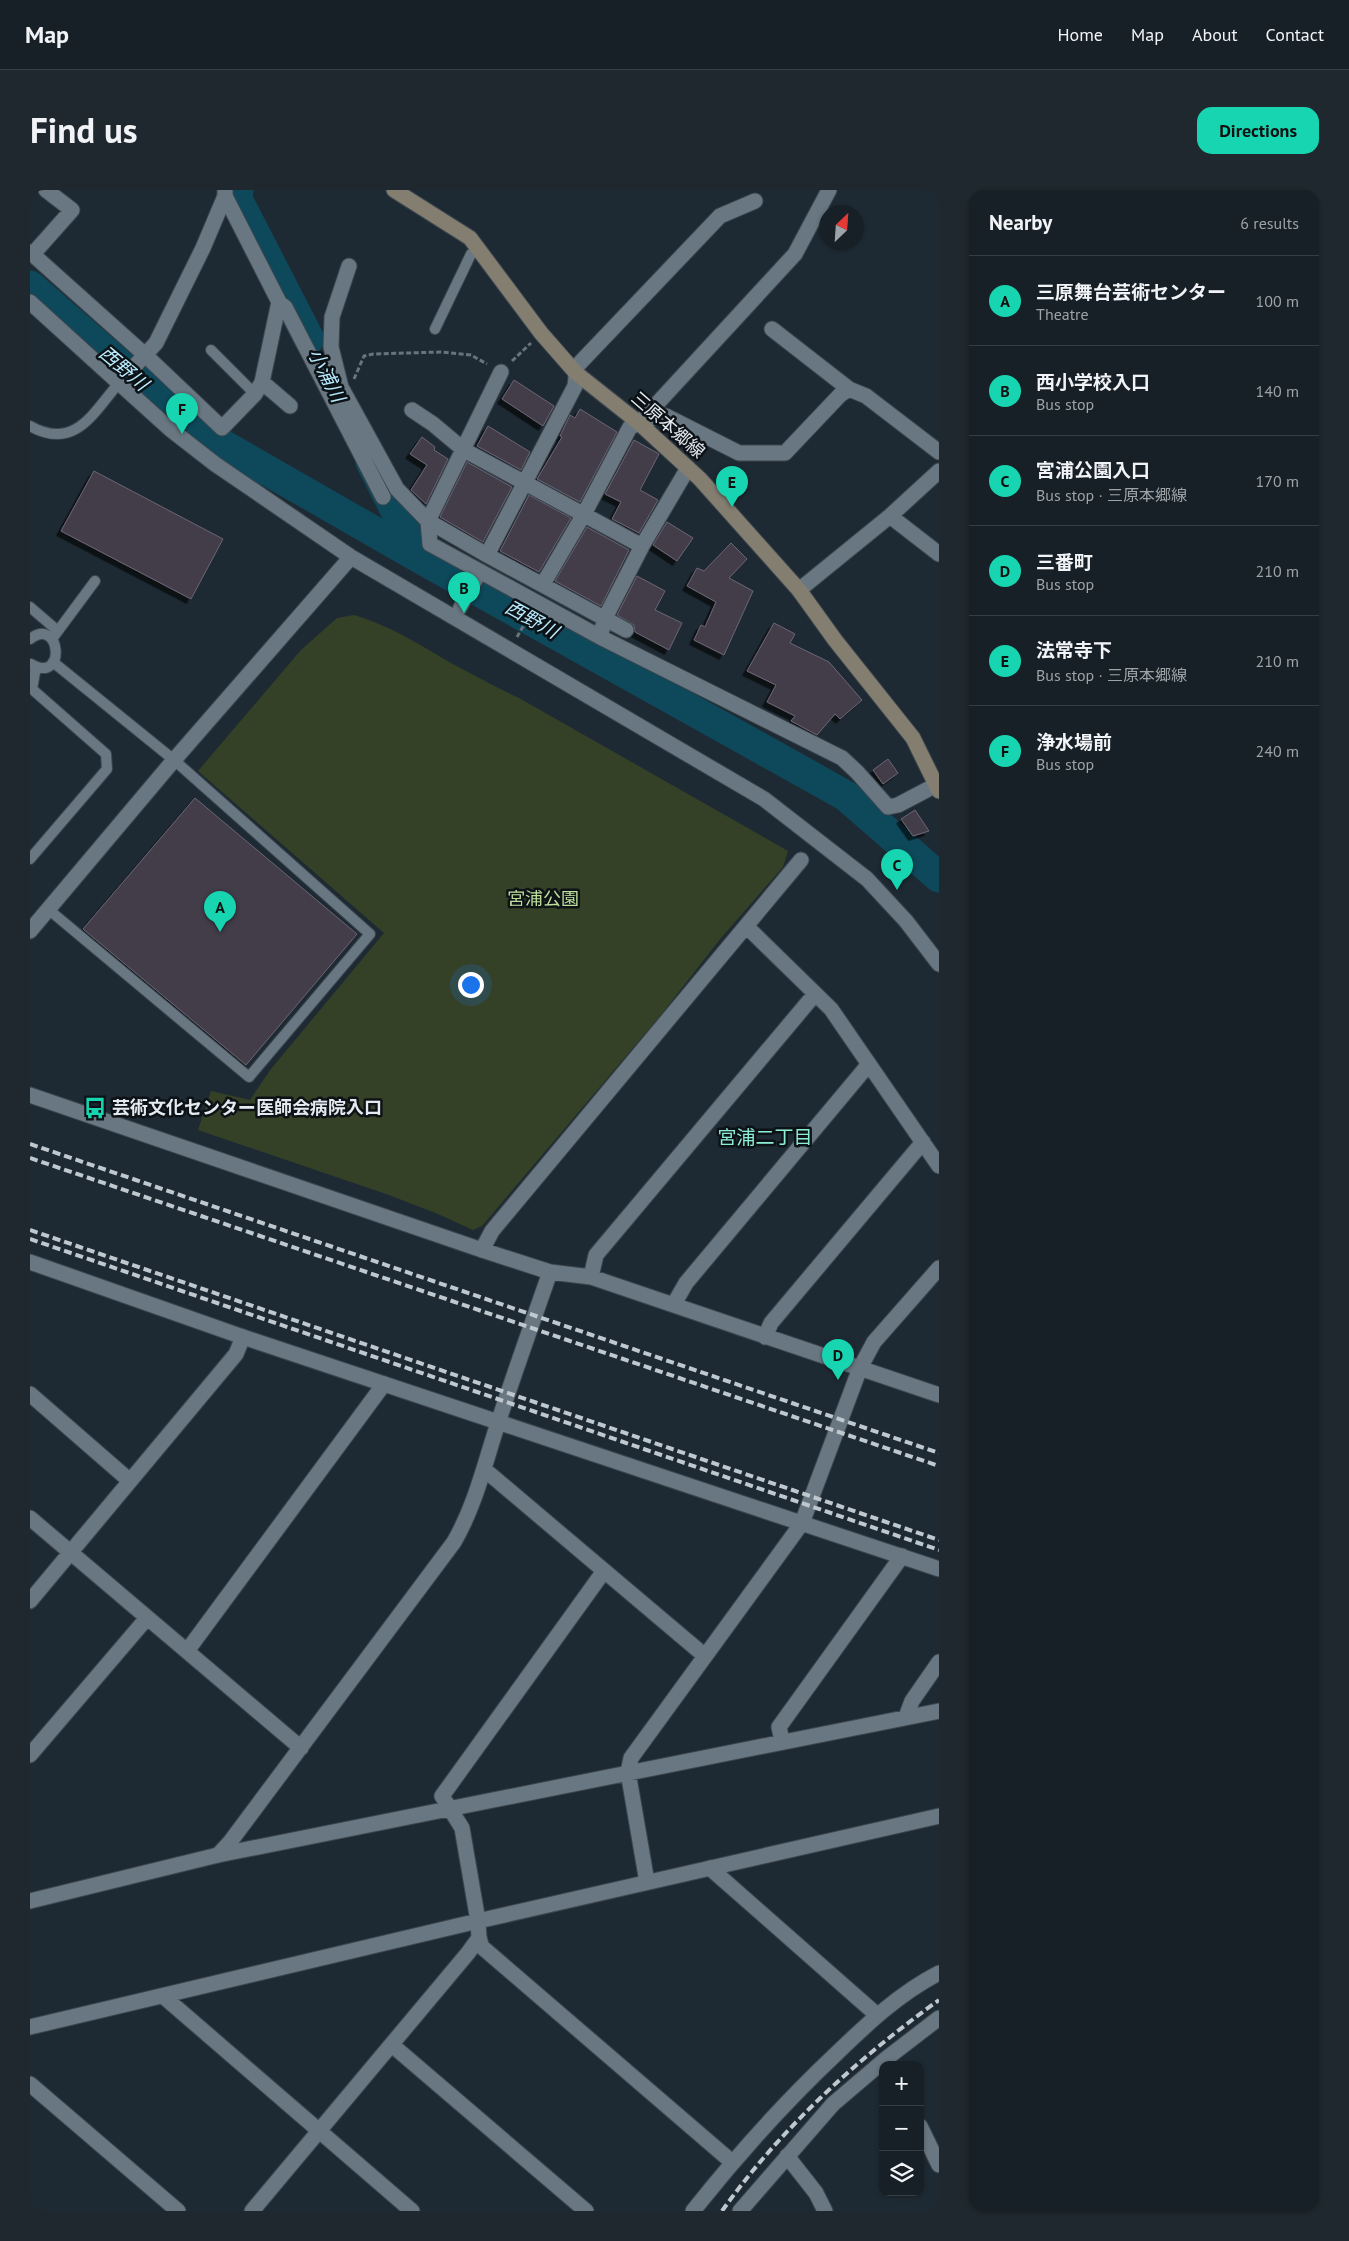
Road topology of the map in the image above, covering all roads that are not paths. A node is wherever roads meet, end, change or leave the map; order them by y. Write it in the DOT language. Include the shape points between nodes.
graph roads {
  1 [pos="46,190"];
  2 [pos="394,190"];
  3 [pos="829,190"];
  4 [pos="225,193"];
  5 [pos="755,201"];
  6 [pos="478,249"];
  7 [pos="31,253"];
  8 [pos="349,266"];
  9 [pos="30,302"];
  10 [pos="279,303"];
  11 [pos="435,329"];
  12 [pos="772,329"];
  13 [pos="211,350"];
  14 [pos="144,354"];
  15 [pos="501,372"];
  16 [pos="576,373"];
  17 [pos="119,383"];
  18 [pos="259,388"];
  19 [pos="849,389"];
  20 [pos="290,406"];
  21 [pos="412,410"];
  22 [pos="640,423"];
  23 [pos="30,426"];
  24 [pos="464,450"];
  25 [pos="939,452"];
  26 [pos="688,468"];
  27 [pos="939,471"];
  28 [pos="525,484"];
  29 [pos="382,497"];
  30 [pos="584,514"];
  31 [pos="890,516"];
  32 [pos="428,521"];
  33 [pos="642,546"];
  34 [pos="939,554"];
  35 [pos="487,555"];
  36 [pos="351,557"];
  37 [pos="480,572"];
  38 [pos="95,581"];
  39 [pos="543,584"];
  40 [pos="799,590"];
  41 [pos="30,606"];
  42 [pos="460,608"];
  43 [pos="605,618"];
  44 [pos="626,630"];
  45 [pos="55,635"];
  46 [pos="600,637"];
  47 [pos="30,639"];
  48 [pos="53,662"];
  49 [pos="33,665"];
  50 [pos="174,760"];
  51 [pos="938,788"];
  52 [pos="30,859"];
  53 [pos="801,860"];
  54 [pos="48,909"];
  55 [pos="746,926"];
  56 [pos="30,931"];
  57 [pos="939,964"];
  58 [pos="815,994"];
  59 [pos="869,1064"];
  60 [pos="30,1095"];
  61 [pos="923,1142"];
  62 [pos="939,1166"];
  63 [pos="482,1250"];
  64 [pos="30,1262"];
  65 [pos="939,1268"];
  66 [pos="550,1272"];
  67 [pos="592,1277"];
  68 [pos="674,1304"];
  69 [pos="242,1336"];
  70 [pos="765,1337"];
  71 [pos="860,1368"];
  72 [pos="384,1384"];
  73 [pos="30,1394"];
  74 [pos="939,1395"];
  75 [pos="498,1422"];
  76 [pos="485,1470"];
  77 [pos="130,1481"];
  78 [pos="30,1518"];
  79 [pos="802,1523"];
  80 [pos="70,1552"];
  81 [pos="902,1556"];
  82 [pos="939,1569"];
  83 [pos="604,1571"];
  84 [pos="30,1601"];
  85 [pos="147,1618"];
  86 [pos="187,1651"];
  87 [pos="705,1656"];
  88 [pos="939,1662"];
  89 [pos="939,1711"];
  90 [pos="906,1717"];
  91 [pos="782,1741"];
  92 [pos="301,1748"];
  93 [pos="30,1755"];
  94 [pos="628,1772"];
  95 [pos="449,1809"];
  96 [pos="939,1816"];
  97 [pos="218,1855"];
  98 [pos="710,1868"];
  99 [pos="647,1882"];
  100 [pos="30,1901"];
  101 [pos="478,1920"];
  102 [pos="479,1938"];
  103 [pos="939,1973"];
  104 [pos="163,1996"];
  105 [pos="876,2015"];
  106 [pos="939,2018"];
  107 [pos="30,2027"];
  108 [pos="392,2045"];
  109 [pos="888,2061"];
  110 [pos="879,2068"];
  111 [pos="30,2084"];
  112 [pos="319,2130"];
  113 [pos="924,2134"];
  114 [pos="787,2156"];
  115 [pos="732,2162"];
  116 [pos="939,2165"];
  117 [pos="178,2211"];
  118 [pos="252,2211"];
  119 [pos="412,2211"];
  120 [pos="586,2211"];
  121 [pos="694,2211"];
  122 [pos="740,2211"];
  123 [pos="825,2211"];
  1 -- 7 [label="street" via="72,210"];
  2 -- 6 [label="main road, 三原本郷線" via="470,238"];
  3 -- 22 [label="street" via="795,254"];
  4 -- 10 [label="street"];
  4 -- 14 [label="street" via="203,248 156,343"];
  5 -- 16 [label="street" via="720,216 577,366"];
  6 -- 11 [label="lane" via="471,254"];
  6 -- 16 [label="main road, 三原本郷線" via="541,333"];
  7 -- 14 [label="street"];
  8 -- 32 [label="street" via="332,317 331,347 345,394 397,489"];
  9 -- 17 [label="street"];
  10 -- 18 [label="street"];
  10 -- 29 [label="street" via="285,307"];
  12 -- 19 [label="street"];
  13 -- 18 [label="lane"];
  14 -- 17 [label="street"];
  14 -- 18 [label="street" via="222,428"];
  15 -- 24 [label="street"];
  16 -- 22 [label="main road, 三原本郷線"];
  16 -- 28 [label="street" via="575,386"];
  17 -- 23 [label="lane" via="72,432 52,435"];
  17 -- 36 [label="street" via="215,464"];
  18 -- 20 [label="street"];
  19 -- 22 [label="street" via="785,453 739,453 666,416"];
  19 -- 25 [label="street" via="866,396"];
  21 -- 24 [label="street"];
  22 -- 26 [label="main road, 三原本郷線"];
  22 -- 30 [label="street" via="630,427"];
  24 -- 28 [label="street"];
  24 -- 32 [label="street"];
  26 -- 33 [label="street"];
  26 -- 40 [label="main road, 三原本郷線"];
  27 -- 31 [label="street"];
  28 -- 30 [label="street"];
  28 -- 35 [label="street"];
  30 -- 33 [label="street"];
  30 -- 39 [label="street"];
  31 -- 34 [label="street"];
  31 -- 40 [label="street"];
  32 -- 35 [label="street"];
  32 -- 37 [label="street" via="430,544"];
  33 -- 43 [label="street"];
  35 -- 39 [label="street"];
  36 -- 50 [label="street"];
  36 -- 57 [label="street" via="764,798 867,879 906,921"];
  37 -- 42 [label="street"];
  37 -- 46 [label="street"];
  38 -- 45 [label="lane"];
  39 -- 43 [label="street"];
  40 -- 51 [label="main road, 三原本郷線" via="834,640 913,738"];
  41 -- 45 [label="lane"];
  43 -- 44 [label="street"];
  43 -- 46 [label="street"];
  45 -- 47 [label="lane"];
  45 -- 48 [label="lane" via="57,650"];
  46 -- 51 [label="street" via="842,758 888,807"];
  48 -- 49 [label="lane" via="42,668"];
  48 -- 50 [label="lane"];
  49 -- 52 [label="lane" via="32,689 106,754 107,769"];
  50 -- 54 [label="street"];
  50 -- 54 [label="lane" via="370,934 262,1062 249,1077"];
  53 -- 55 [label="street"];
  54 -- 56 [label="street"];
  55 -- 58 [label="street"];
  55 -- 63 [label="street" via="492,1231"];
  58 -- 59 [label="street" via="831,1009"];
  58 -- 67 [label="street" via="596,1255"];
  59 -- 61 [label="street"];
  59 -- 68 [label="street" via="686,1283"];
  60 -- 63 [label="street"];
  61 -- 62 [label="street"];
  61 -- 70 [label="street" via="771,1323"];
  63 -- 66 [label="street"];
  64 -- 69 [label="street"];
  65 -- 71 [label="street" via="874,1342"];
  66 -- 67 [label="street"];
  66 -- 75 [label="street"];
  67 -- 68 [label="street"];
  68 -- 70 [label="street"];
  69 -- 72 [label="street"];
  69 -- 77 [label="street" via="236,1354"];
  70 -- 71 [label="street"];
  71 -- 74 [label="street"];
  71 -- 79 [label="street"];
  72 -- 75 [label="street"];
  72 -- 86 [label="street"];
  73 -- 77 [label="street"];
  75 -- 76 [label="street"];
  75 -- 79 [label="street"];
  76 -- 83 [label="street"];
  76 -- 92 [label="street" via="467,1520 454,1542"];
  77 -- 80 [label="street"];
  78 -- 80 [label="street"];
  79 -- 81 [label="street"];
  79 -- 87 [label="street"];
  80 -- 84 [label="street"];
  80 -- 85 [label="street"];
  81 -- 82 [label="street"];
  81 -- 91 [label="street" via="779,1727"];
  83 -- 87 [label="street"];
  83 -- 95 [label="street" via="442,1796"];
  85 -- 86 [label="street"];
  85 -- 93 [label="street"];
  86 -- 92 [label="street"];
  87 -- 94 [label="street" via="631,1758"];
  88 -- 90 [label="street" via="912,1701"];
  89 -- 90 [label="street"];
  90 -- 91 [label="street"];
  91 -- 94 [label="street"];
  92 -- 97 [label="street"];
  94 -- 95 [label="street"];
  94 -- 99 [label="street"];
  95 -- 97 [label="street"];
  95 -- 101 [label="street" via="462,1828"];
  96 -- 98 [label="street"];
  97 -- 100 [label="street"];
  98 -- 99 [label="street"];
  98 -- 105 [label="street"];
  99 -- 101 [label="street"];
  101 -- 102 [label="street"];
  101 -- 104 [label="street"];
  102 -- 108 [label="street"];
  102 -- 115 [label="street" via="482,1947"];
  103 -- 105 [label="street"];
  104 -- 107 [label="street"];
  104 -- 112 [label="street"];
  105 -- 115 [label="street" via="792,2096"];
  106 -- 109 [label="street"];
  108 -- 112 [label="street"];
  108 -- 120 [label="street"];
  110 -- 114 [label="street" via="834,2104"];
  111 -- 117 [label="street"];
  112 -- 118 [label="street"];
  112 -- 119 [label="street"];
  113 -- 116 [label="street"];
  114 -- 122 [label="street"];
  114 -- 123 [label="street" via="816,2193"];
  115 -- 121 [label="street"];
}
